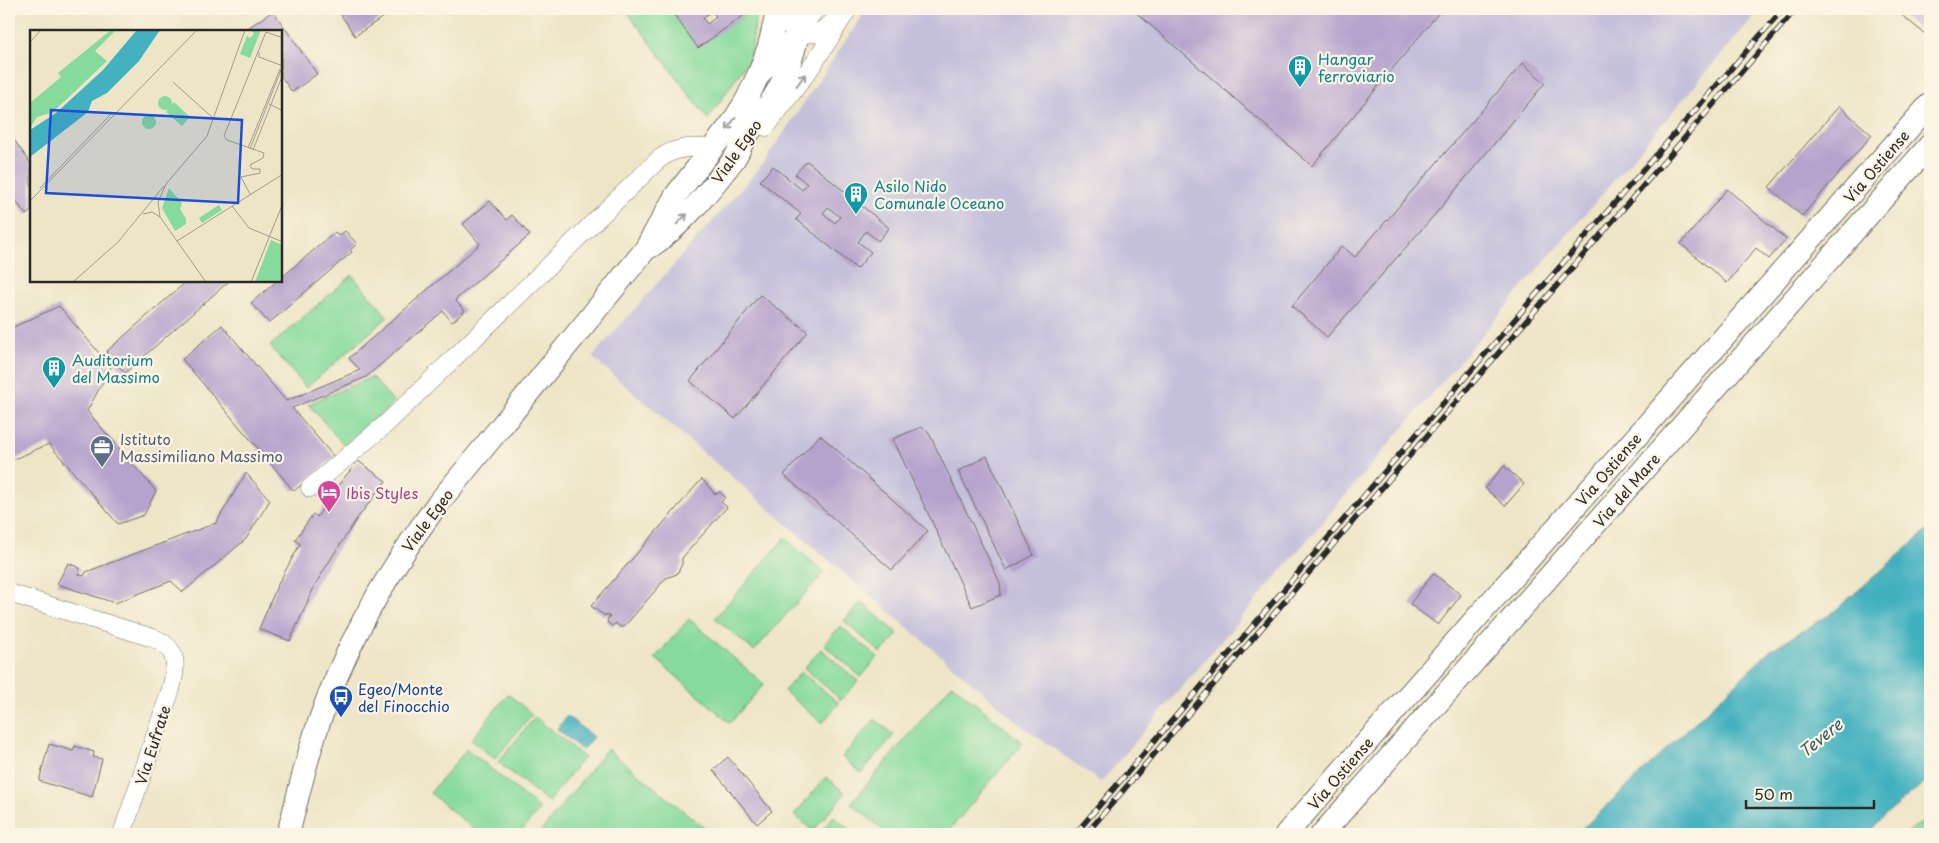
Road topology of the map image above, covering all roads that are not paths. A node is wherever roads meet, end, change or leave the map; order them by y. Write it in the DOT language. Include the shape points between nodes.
graph roads {
  1 [pos="778,9"];
  2 [pos="803,9"];
  3 [pos="816,9"];
  4 [pos="845,12"];
  5 [pos="798,32"];
  6 [pos="756,82"];
  7 [pos="1930,104"];
  8 [pos="1930,144"];
  9 [pos="713,148"];
  10 [pos="735,157"];
  11 [pos="645,250"];
  12 [pos="310,488"];
  13 [pos="9,593"];
  14 [pos="122,834"];
  15 [pos="288,834"];
  16 [pos="1286,834"];
  17 [pos="1322,834"];
  1 -- 5 [label="street, Viale Egeo" via="789,26"];
  1 -- 6 [label="main road, Viale Egeo"];
  2 -- 5 [label="main road, Viale Egeo"];
  3 -- 5 [label="street"];
  4 -- 5 [label="street" via="818,32"];
  10 -- 4 [label="street, one-way" via="755,139 797,87"];
  5 -- 6 [label="street, Viale Egeo"];
  5 -- 10 [label="main road, Viale Egeo" via="780,87"];
  6 -- 9 [label="main road, Viale Egeo, one-way" via="741,110"];
  7 -- 16 [label="main road, Via Ostiense"];
  8 -- 17 [label="main road, Via del Mare"];
  9 -- 11 [label="main road, Viale Egeo" via="676,195"];
  9 -- 12 [label="street" via="683,148 659,159 387,423"];
  11 -- 10 [label="main road, Viale Egeo, one-way" via="685,217"];
  11 -- 15 [label="main road, Viale Egeo" via="436,506 397,560 361,625 329,694"];
  13 -- 14 [label="street, Via Eufrate" via="153,638 173,654 175,667 171,689"];
}
